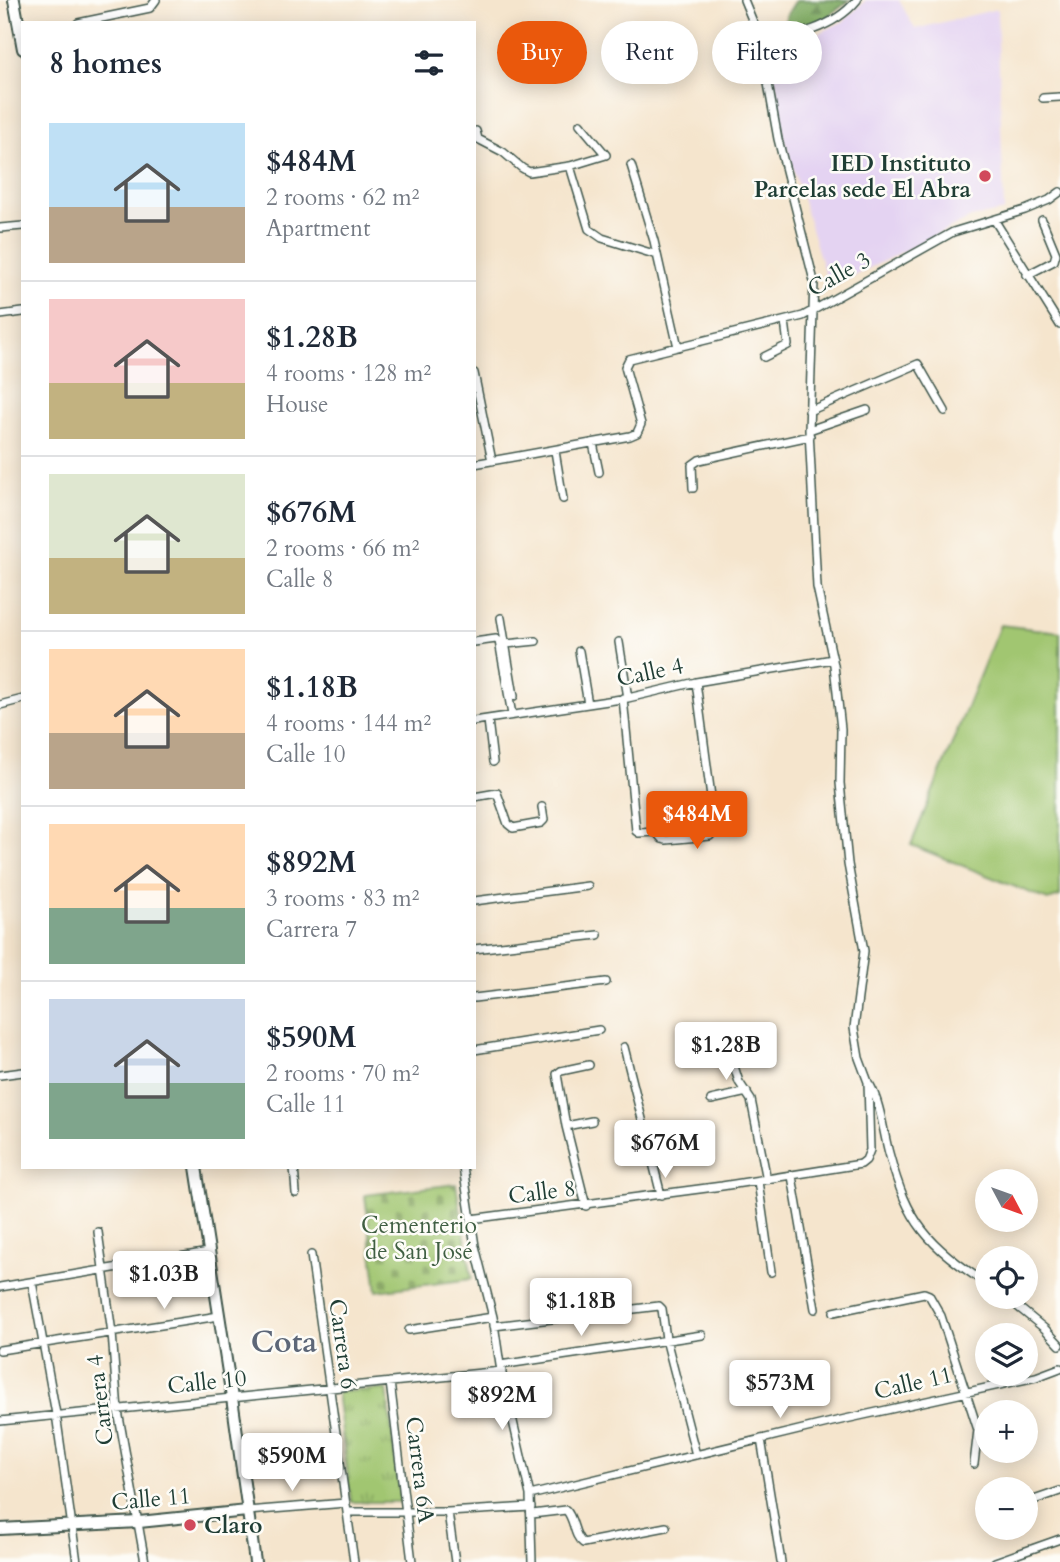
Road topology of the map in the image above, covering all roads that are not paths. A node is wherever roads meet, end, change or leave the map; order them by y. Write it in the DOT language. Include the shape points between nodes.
graph roads {
  1 [pos="156,0"];
  2 [pos="744,0"];
  3 [pos="857,0"];
  4 [pos="14,1"];
  5 [pos="87,21"];
  6 [pos="753,21"];
  7 [pos="822,24"];
  8 [pos="21,31"];
  9 [pos="768,84"];
  10 [pos="1060,97"];
  11 [pos="1042,98"];
  12 [pos="580,124"];
  13 [pos="476,131"];
  14 [pos="631,165"];
  15 [pos="570,166"];
  16 [pos="1060,192"];
  17 [pos="1042,220"];
  18 [pos="995,221"];
  19 [pos="21,226"];
  20 [pos="0,228"];
  21 [pos="657,255"];
  22 [pos="1027,275"];
  23 [pos="21,312"];
  24 [pos="812,312"];
  25 [pos="0,315"];
  26 [pos="785,321"];
  27 [pos="1060,325"];
  28 [pos="678,347"];
  29 [pos="764,357"];
  30 [pos="476,383"];
  31 [pos="867,410"];
  32 [pos="809,411"];
  33 [pos="945,411"];
  34 [pos="809,433"];
  35 [pos="593,443"];
  36 [pos="555,451"];
  37 [pos="492,461"];
  38 [pos="476,464"];
  39 [pos="599,472"];
  40 [pos="693,488"];
  41 [pos="563,499"];
  42 [pos="501,618"];
  43 [pos="536,641"];
  44 [pos="476,642"];
  45 [pos="619,642"];
  46 [pos="506,644"];
  47 [pos="579,651"];
  48 [pos="833,659"];
  49 [pos="696,682"];
  50 [pos="625,698"];
  51 [pos="21,700"];
  52 [pos="588,704"];
  53 [pos="0,705"];
  54 [pos="515,715"];
  55 [pos="488,720"];
  56 [pos="476,721"];
  57 [pos="493,762"];
  58 [pos="476,797"];
  59 [pos="542,807"];
  60 [pos="588,887"];
  61 [pos="476,901"];
  62 [pos="598,935"];
  63 [pos="476,949"];
  64 [pos="606,982"];
  65 [pos="476,998"];
  66 [pos="721,1025"];
  67 [pos="599,1030"];
  68 [pos="624,1046"];
  69 [pos="476,1050"];
  70 [pos="589,1065"];
  71 [pos="21,1072"];
  72 [pos="0,1075"];
  73 [pos="868,1082"];
  74 [pos="747,1092"];
  75 [pos="711,1100"];
  76 [pos="592,1121"];
  77 [pos="566,1126"];
  78 [pos="196,1169"];
  79 [pos="294,1169"];
  80 [pos="463,1169"];
  81 [pos="792,1176"];
  82 [pos="767,1180"];
  83 [pos="758,1181"];
  84 [pos="296,1193"];
  85 [pos="661,1195"];
  86 [pos="586,1206"];
  87 [pos="471,1219"];
  88 [pos="98,1232"];
  89 [pos="209,1252"];
  90 [pos="311,1255"];
  91 [pos="104,1270"];
  92 [pos="771,1272"];
  93 [pos="975,1276"];
  94 [pos="32,1282"];
  95 [pos="0,1287"];
  96 [pos="815,1309"];
  97 [pos="1021,1309"];
  98 [pos="834,1312"];
  99 [pos="219,1316"];
  100 [pos="493,1317"];
  101 [pos="494,1326"];
  102 [pos="409,1330"];
  103 [pos="112,1333"];
  104 [pos="702,1335"];
  105 [pos="666,1339"];
  106 [pos="42,1345"];
  107 [pos="1060,1345"];
  108 [pos="0,1350"];
  109 [pos="501,1368"];
  110 [pos="1060,1368"];
  111 [pos="390,1382"];
  112 [pos="330,1389"];
  113 [pos="965,1393"];
  114 [pos="232,1398"];
  115 [pos="118,1411"];
  116 [pos="57,1414"];
  117 [pos="0,1421"];
  118 [pos="761,1439"];
  119 [pos="696,1455"];
  120 [pos="974,1464"];
  121 [pos="1060,1491"];
  122 [pos="530,1495"];
  123 [pos="1038,1499"];
  124 [pos="347,1508"];
  125 [pos="247,1511"];
  126 [pos="531,1511"];
  127 [pos="407,1512"];
  128 [pos="448,1512"];
  129 [pos="139,1521"];
  130 [pos="73,1526"];
  131 [pos="666,1527"];
  132 [pos="0,1530"];
  133 [pos="1060,1539"];
  134 [pos="77,1562"];
  135 [pos="145,1562"];
  136 [pos="255,1562"];
  137 [pos="354,1562"];
  138 [pos="412,1562"];
  139 [pos="454,1562"];
  140 [pos="532,1562"];
  141 [pos="781,1562"];
  142 [pos="995,1562"];
  1 -- 5 [label="street" via="149,8"];
  2 -- 6 [label="street"];
  3 -- 7 [label="street"];
  4 -- 8 [label="main road"];
  9 -- 24 [label="street" via="814,281"];
  10 -- 11 [label="street"];
  12 -- 15 [label="street" via="606,155"];
  13 -- 15 [label="street" via="478,139 529,172"];
  14 -- 21 [label="street"];
  15 -- 21 [label="street" via="589,229"];
  16 -- 18 [label="street, Calle 3"];
  17 -- 22 [label="street" via="1056,254 1054,261"];
  18 -- 22 [label="street"];
  18 -- 24 [label="street, Calle 3" via="953,232"];
  19 -- 20 [label="street"];
  21 -- 28 [label="street"];
  22 -- 27 [label="street"];
  23 -- 25 [label="street"];
  24 -- 26 [label="street, Calle 3"];
  24 -- 32 [label="street"];
  26 -- 28 [label="street, Calle 3"];
  26 -- 29 [label="street" via="788,345"];
  28 -- 35 [label="street, Calle 3" via="629,359 625,367 640,428 630,436"];
  30 -- 37 [label="street"];
  31 -- 34 [label="street"];
  32 -- 33 [label="street" via="918,364"];
  32 -- 34 [label="street"];
  34 -- 40 [label="street" via="699,460 692,465"];
  34 -- 48 [label="street" via="817,587"];
  35 -- 36 [label="street"];
  35 -- 39 [label="street"];
  36 -- 37 [label="street"];
  36 -- 41 [label="street"];
  37 -- 38 [label="street"];
  42 -- 46 [label="street"];
  43 -- 46 [label="street"];
  44 -- 54 [label="street" via="499,641"];
  45 -- 50 [label="street"];
  46 -- 54 [label="street"];
  47 -- 52 [label="street"];
  48 -- 49 [label="street, Calle 4"];
  48 -- 73 [label="street" via="848,864 864,951 854,1042"];
  49 -- 50 [label="street, Calle 4"];
  49 -- 50 [label="street" via="715,827 710,836 666,840 656,832 636,831"];
  50 -- 52 [label="street, Calle 4"];
  51 -- 53 [label="street"];
  52 -- 54 [label="street, Calle 4"];
  54 -- 55 [label="street, Calle 4"];
  55 -- 56 [label="street, Calle 4"];
  55 -- 57 [label="street"];
  58 -- 59 [label="street" via="497,793 513,828 541,823"];
  60 -- 61 [label="street"];
  62 -- 63 [label="street"];
  64 -- 65 [label="street"];
  66 -- 74 [label="street" via="739,1082"];
  67 -- 69 [label="street"];
  68 -- 85 [label="street"];
  70 -- 77 [label="street" via="557,1074"];
  71 -- 72 [label="street"];
  73 -- 81 [label="street, Calle 8" via="870,1150 866,1160"];
  73 -- 93 [label="street" via="909,1212 936,1247"];
  74 -- 75 [label="street"];
  74 -- 82 [label="street"];
  76 -- 77 [label="street"];
  77 -- 86 [label="street"];
  78 -- 89 [label="main road"];
  79 -- 84 [label="street"];
  80 -- 87 [label="street"];
  81 -- 82 [label="street, Calle 8"];
  81 -- 96 [label="street"];
  82 -- 83 [label="street, Calle 8"];
  83 -- 85 [label="street, Calle 8"];
  83 -- 92 [label="street"];
  85 -- 86 [label="street, Calle 8"];
  86 -- 87 [label="street, Calle 8"];
  87 -- 100 [label="street"];
  88 -- 91 [label="street, Carrera 4"];
  89 -- 91 [label="street"];
  89 -- 99 [label="main road"];
  90 -- 112 [label="street, Carrera 6"];
  91 -- 94 [label="street"];
  91 -- 103 [label="street, Carrera 4"];
  94 -- 95 [label="street"];
  94 -- 106 [label="street"];
  97 -- 107 [label="street"];
  98 -- 113 [label="street" via="927,1294 941,1316"];
  99 -- 103 [label="street"];
  99 -- 114 [label="main road"];
  100 -- 101 [label="street"];
  100 -- 102 [label="street"];
  101 -- 105 [label="street" via="659,1306"];
  101 -- 109 [label="street"];
  103 -- 106 [label="street"];
  103 -- 115 [label="street, Carrera 4"];
  104 -- 105 [label="street, Calle 10"];
  105 -- 109 [label="street, Calle 10"];
  105 -- 119 [label="street"];
  106 -- 108 [label="street"];
  106 -- 116 [label="street"];
  109 -- 111 [label="street, Calle 10"];
  109 -- 122 [label="street"];
  110 -- 113 [label="street, Calle 11"];
  111 -- 112 [label="street, Calle 10"];
  111 -- 127 [label="street, Carrera 6A"];
  112 -- 114 [label="street, Calle 10"];
  112 -- 124 [label="street, Carrera 6"];
  113 -- 118 [label="street, Calle 11"];
  113 -- 120 [label="street" via="978,1430"];
  114 -- 115 [label="street, Calle 10"];
  114 -- 125 [label="main road"];
  115 -- 116 [label="street, Calle 10"];
  115 -- 129 [label="street, Carrera 4"];
  116 -- 117 [label="street, Calle 10"];
  116 -- 130 [label="street"];
  118 -- 119 [label="street, Calle 11"];
  118 -- 141 [label="street"];
  119 -- 122 [label="street, Calle 11"];
  121 -- 123 [label="street"];
  122 -- 126 [label="street"];
  124 -- 125 [label="street, Calle 11"];
  124 -- 127 [label="street, Calle 11"];
  124 -- 137 [label="street, Carrera 6"];
  125 -- 129 [label="main road, Calle 11"];
  125 -- 136 [label="main road"];
  126 -- 128 [label="street, Calle 11"];
  126 -- 131 [label="street, Calle 11" via="566,1510 583,1543"];
  126 -- 140 [label="street"];
  127 -- 128 [label="street, Calle 11"];
  127 -- 138 [label="street, Carrera 6A"];
  128 -- 139 [label="street"];
  129 -- 130 [label="main road, Calle 11"];
  129 -- 135 [label="street, Carrera 4"];
  130 -- 132 [label="main road, Calle 11"];
  130 -- 134 [label="street"];
  133 -- 142 [label="street"];
}
